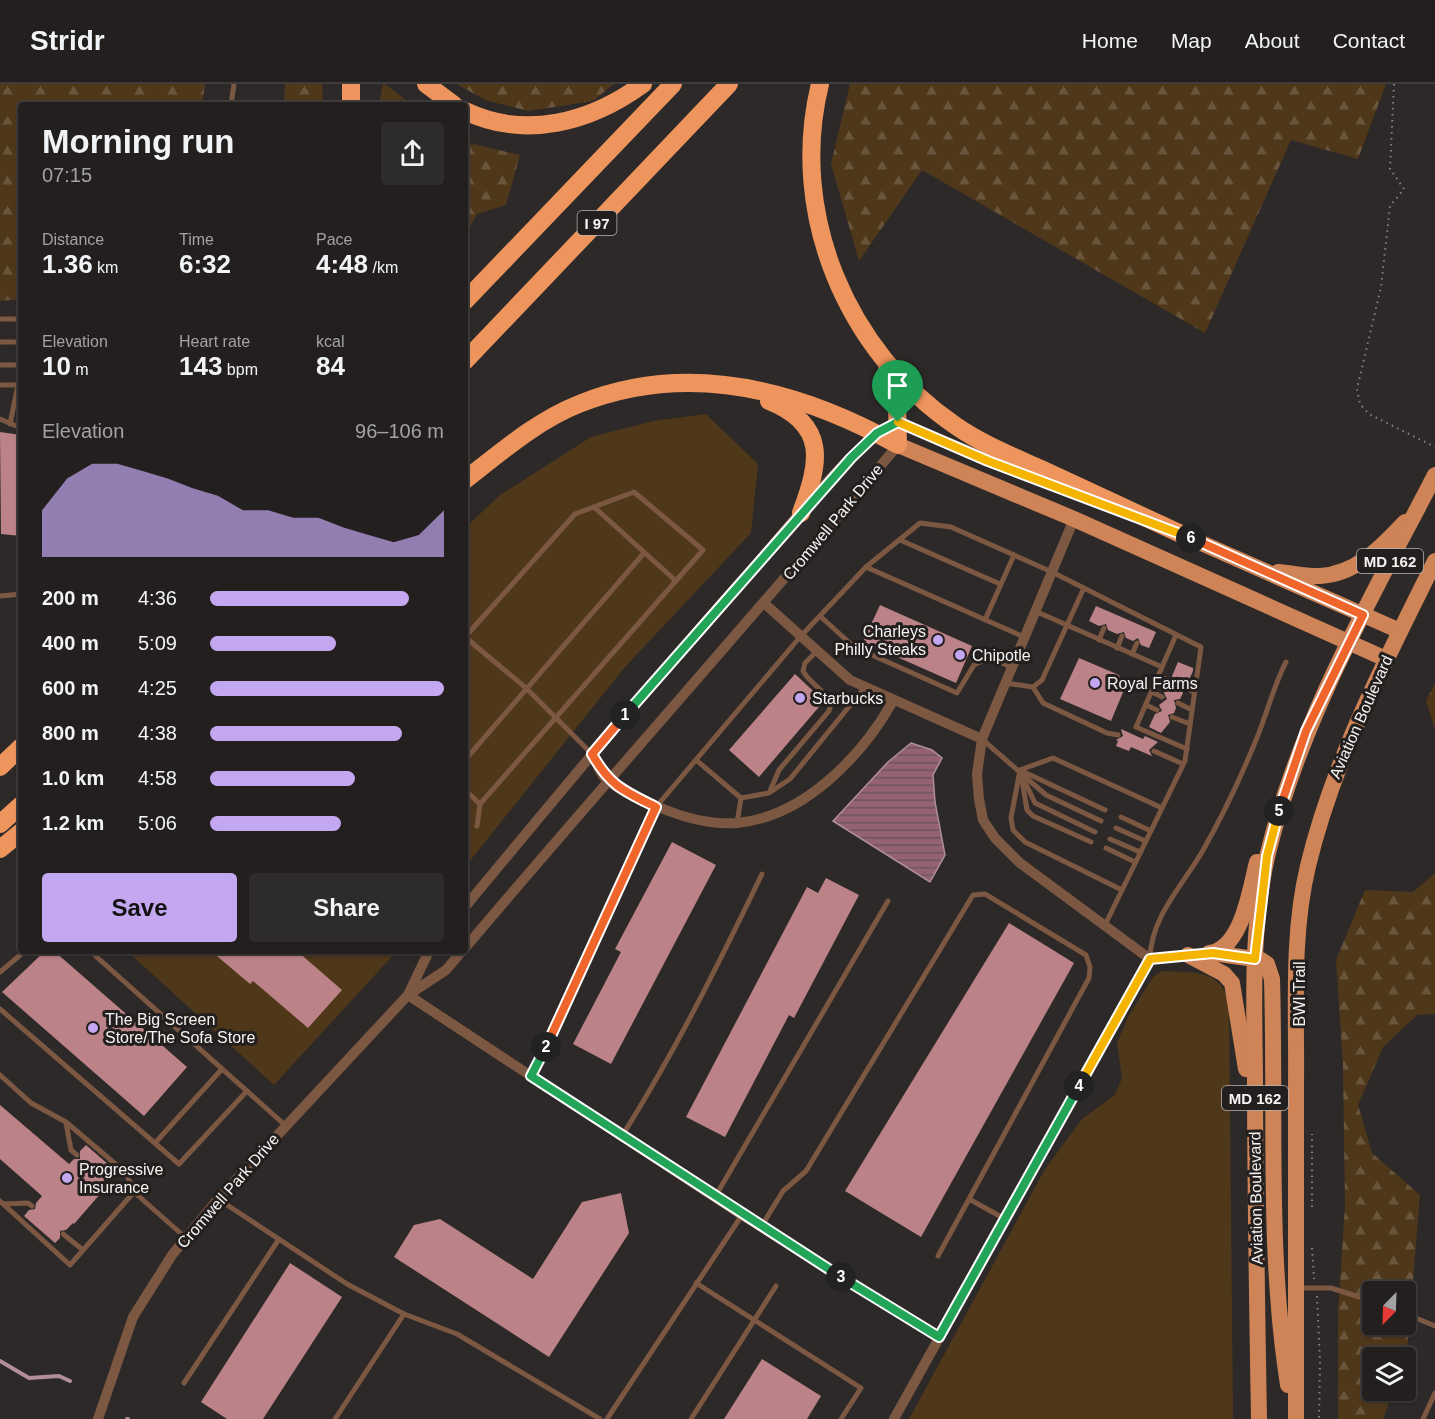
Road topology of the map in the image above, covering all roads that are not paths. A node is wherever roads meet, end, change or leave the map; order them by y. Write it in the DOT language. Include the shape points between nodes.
graph roads {
  1 [pos="234,84"];
  2 [pos="351,84"];
  3 [pos="426,84"];
  4 [pos="643,84"];
  5 [pos="673,84"];
  6 [pos="729,84"];
  7 [pos="820,84"];
  8 [pos="231,102"];
  9 [pos="351,102"];
  10 [pos="450,102"];
  11 [pos="468,112"];
  12 [pos="468,298"];
  13 [pos="0,319"];
  14 [pos="18,320"];
  15 [pos="0,342"];
  16 [pos="18,342"];
  17 [pos="881,357"];
  18 [pos="468,358"];
  19 [pos="0,365"];
  20 [pos="18,365"];
  21 [pos="728,384"];
  22 [pos="0,385"];
  23 [pos="18,385"];
  24 [pos="18,393"];
  25 [pos="0,419"];
  26 [pos="898,422"];
  27 [pos="10,424"];
  28 [pos="18,427"];
  29 [pos="877,433"];
  30 [pos="898,444"];
  31 [pos="1435,475"];
  32 [pos="468,478"];
  33 [pos="594,507"];
  34 [pos="1418,508"];
  35 [pos="801,513"];
  36 [pos="1074,519"];
  37 [pos="1181,534"];
  38 [pos="900,540"];
  39 [pos="644,553"];
  40 [pos="1014,555"];
  41 [pos="1435,561"];
  42 [pos="866,567"];
  43 [pos="1265,571"];
  44 [pos="1052,572"];
  45 [pos="676,581"];
  46 [pos="1000,584"];
  47 [pos="1083,590"];
  48 [pos="18,594"];
  49 [pos="0,596"];
  50 [pos="765,604"];
  51 [pos="1113,604"];
  52 [pos="1035,611"];
  53 [pos="1110,612"];
  54 [pos="1131,613"];
  55 [pos="1363,615"];
  56 [pos="820,616"];
  57 [pos="985,620"];
  58 [pos="1128,620"];
  59 [pos="1066,626"];
  60 [pos="1104,628"];
  61 [pos="1400,631"];
  62 [pos="468,634"];
  63 [pos="1176,635"];
  64 [pos="1122,636"];
  65 [pos="800,637"];
  66 [pos="1024,637"];
  67 [pos="468,640"];
  68 [pos="1099,640"];
  69 [pos="1137,643"];
  70 [pos="1349,643"];
  71 [pos="1117,648"];
  72 [pos="816,652"];
  73 [pos="1132,654"];
  74 [pos="1386,659"];
  75 [pos="1286,662"];
  76 [pos="1012,667"];
  77 [pos="1162,667"];
  78 [pos="1159,676"];
  79 [pos="1170,681"];
  80 [pos="1005,683"];
  81 [pos="865,687"];
  82 [pos="1033,687"];
  83 [pos="526,688"];
  84 [pos="1185,688"];
  85 [pos="1152,692"];
  86 [pos="1194,692"];
  87 [pos="1162,697"];
  88 [pos="893,701"];
  89 [pos="1178,703"];
  90 [pos="1146,705"];
  91 [pos="1157,710"];
  92 [pos="1192,710"];
  93 [pos="1172,717"];
  94 [pos="556,718"];
  95 [pos="1190,724"];
  96 [pos="1118,735"];
  97 [pos="982,739"];
  98 [pos="1186,748"];
  99 [pos="18,750"];
  100 [pos="1154,751"];
  101 [pos="592,754"];
  102 [pos="468,756"];
  103 [pos="696,760"];
  104 [pos="1183,764"];
  105 [pos="0,766"];
  106 [pos="1020,770"];
  107 [pos="608,779"];
  108 [pos="468,793"];
  109 [pos="769,793"];
  110 [pos="741,798"];
  111 [pos="1282,800"];
  112 [pos="480,804"];
  113 [pos="656,807"];
  114 [pos="1162,808"];
  115 [pos="18,809"];
  116 [pos="1106,810"];
  117 [pos="1121,817"];
  118 [pos="1101,821"];
  119 [pos="737,823"];
  120 [pos="0,824"];
  121 [pos="477,826"];
  122 [pos="1116,828"];
  123 [pos="1151,831"];
  124 [pos="1095,832"];
  125 [pos="18,834"];
  126 [pos="1110,839"];
  127 [pos="1091,842"];
  128 [pos="1145,842"];
  129 [pos="1106,848"];
  130 [pos="0,849"];
  131 [pos="1140,852"];
  132 [pos="1135,862"];
  133 [pos="762,874"];
  134 [pos="1122,890"];
  135 [pos="888,901"];
  136 [pos="468,903"];
  137 [pos="1105,925"];
  138 [pos="468,944"];
  139 [pos="1213,953"];
  140 [pos="21,954"];
  141 [pos="93,954"];
  142 [pos="428,954"];
  143 [pos="460,954"];
  144 [pos="1188,955"];
  145 [pos="1150,959"];
  146 [pos="1255,959"];
  147 [pos="0,972"];
  148 [pos="408,995"];
  149 [pos="0,1009"];
  150 [pos="222,1068"];
  151 [pos="0,1075"];
  152 [pos="531,1076"];
  153 [pos="247,1091"];
  154 [pos="66,1122"];
  155 [pos="286,1126"];
  156 [pos="1255,1128"];
  157 [pos="622,1136"];
  158 [pos="155,1143"];
  159 [pos="77,1155"];
  160 [pos="108,1183"];
  161 [pos="134,1192"];
  162 [pos="715,1197"];
  163 [pos="218,1199"];
  164 [pos="969,1199"];
  165 [pos="2,1202"];
  166 [pos="32,1206"];
  167 [pos="742,1215"];
  168 [pos="1005,1219"];
  169 [pos="761,1227"];
  170 [pos="63,1234"];
  171 [pos="186,1238"];
  172 [pos="279,1239"];
  173 [pos="83,1250"];
  174 [pos="938,1256"];
  175 [pos="696,1283"];
  176 [pos="776,1286"];
  177 [pos="1296,1288"];
  178 [pos="1362,1299"];
  179 [pos="404,1314"];
  180 [pos="1416,1318"];
  181 [pos="754,1320"];
  182 [pos="1435,1326"];
  183 [pos="939,1337"];
  184 [pos="184,1383"];
  185 [pos="1435,1393"];
  186 [pos="98,1419"];
  187 [pos="336,1419"];
  188 [pos="600,1419"];
  189 [pos="607,1419"];
  190 [pos="691,1419"];
  191 [pos="841,1419"];
  192 [pos="894,1419"];
  193 [pos="1258,1419"];
  194 [pos="1294,1419"];
  195 [pos="1424,1419"];
  1 -- 8 [label="lane"];
  2 -- 9 [label="highway"];
  3 -- 10 [label="highway"];
  4 -- 11 [label="highway" via="603,110 554,124 506,124"];
  5 -- 12 [label="highway, I 97"];
  6 -- 18 [label="highway, I 97"];
  7 -- 17 [label="highway" via="812,165 817,216 840,291"];
  13 -- 14 [label="lane"];
  15 -- 16 [label="lane"];
  17 -- 26 [label="highway" via="893,383"];
  17 -- 37 [label="highway" via="904,383 956,427"];
  19 -- 20 [label="lane"];
  21 -- 29 [label="highway" via="794,399"];
  21 -- 32 [label="highway" via="652,385 578,405 519,438"];
  21 -- 35 [label="highway" via="784,407 807,428 816,453 815,468"];
  22 -- 23 [label="lane"];
  24 -- 27 [label="lane"];
  25 -- 27 [label="lane"];
  26 -- 29 [label="street, Cromwell Park Drive"];
  26 -- 30 [label="highway"];
  26 -- 37 [label="street" via="988,461"];
  27 -- 28 [label="lane"];
  29 -- 30 [label="highway"];
  29 -- 35 [label="street, Cromwell Park Drive"];
  30 -- 36 [label="main road"];
  30 -- 50 [label="street, Cromwell Park Drive"];
  31 -- 34 [label="main road, Aviation Boulevard / MD 162"];
  33 -- 39 [label="lane"];
  33 -- 45 [label="lane" via="634,492 703,550"];
  33 -- 62 [label="lane" via="575,514"];
  34 -- 43 [label="main road" via="1380,548 1345,570 1320,576"];
  34 -- 55 [label="main road, Aviation Boulevard / MD 162"];
  35 -- 101 [label="street, Cromwell Park Drive"];
  36 -- 44 [label="street"];
  36 -- 70 [label="main road"];
  37 -- 43 [label="main road"];
  38 -- 40 [label="lane" via="920,523 951,527"];
  38 -- 42 [label="lane"];
  38 -- 46 [label="lane"];
  39 -- 45 [label="lane"];
  39 -- 83 [label="lane"];
  40 -- 44 [label="lane"];
  40 -- 46 [label="lane"];
  41 -- 61 [label="main road, Aviation Boulevard / MD 162"];
  42 -- 56 [label="lane"];
  42 -- 57 [label="lane"];
  43 -- 55 [label="main road"];
  44 -- 47 [label="lane"];
  44 -- 52 [label="street"];
  45 -- 94 [label="lane"];
  46 -- 57 [label="lane"];
  47 -- 51 [label="lane"];
  47 -- 59 [label="lane"];
  48 -- 49 [label="lane"];
  50 -- 65 [label="street"];
  50 -- 107 [label="street, Cromwell Park Drive"];
  51 -- 53 [label="lane"];
  51 -- 54 [label="lane"];
  52 -- 59 [label="lane"];
  52 -- 66 [label="street"];
  54 -- 58 [label="lane"];
  54 -- 63 [label="lane" via="1145,624"];
  55 -- 61 [label="main road"];
  55 -- 70 [label="main road, Aviation Boulevard / MD 162"];
  56 -- 65 [label="lane"];
  56 -- 76 [label="lane" via="854,647 957,693 974,664 988,658"];
  57 -- 66 [label="lane"];
  59 -- 68 [label="lane"];
  59 -- 82 [label="lane" via="1042,680"];
  60 -- 68 [label="lane"];
  61 -- 74 [label="main road, Aviation Boulevard / MD 162"];
  63 -- 77 [label="lane"];
  63 -- 86 [label="lane" via="1201,647"];
  64 -- 71 [label="lane"];
  65 -- 72 [label="street"];
  65 -- 103 [label="lane"];
  66 -- 76 [label="street"];
  67 -- 83 [label="lane"];
  68 -- 71 [label="lane"];
  69 -- 73 [label="lane"];
  70 -- 74 [label="main road"];
  70 -- 111 [label="main road, Aviation Boulevard / MD 162" via="1306,731"];
  71 -- 73 [label="lane"];
  72 -- 81 [label="street" via="850,680"];
  72 -- 109 [label="lane" via="803,671 829,697 829,711 779,770"];
  73 -- 77 [label="lane"];
  74 -- 177 [label="main road, Aviation Boulevard / MD 162" via="1336,770 1303,895 1297,990"];
  75 -- 145 [label="lane" via="1274,684 1256,740 1206,843 1150,940"];
  76 -- 80 [label="street"];
  77 -- 78 [label="lane"];
  78 -- 79 [label="lane"];
  78 -- 85 [label="lane"];
  80 -- 82 [label="lane"];
  80 -- 97 [label="street"];
  81 -- 88 [label="street"];
  81 -- 109 [label="lane" via="790,779"];
  82 -- 96 [label="lane" via="1043,703"];
  83 -- 94 [label="lane"];
  83 -- 102 [label="lane"];
  84 -- 86 [label="lane"];
  85 -- 87 [label="lane"];
  85 -- 90 [label="lane"];
  86 -- 92 [label="lane"];
  88 -- 97 [label="street"];
  88 -- 119 [label="street" via="877,729 849,761 805,797 769,816"];
  89 -- 92 [label="lane"];
  90 -- 91 [label="lane"];
  90 -- 98 [label="lane" via="1137,727"];
  92 -- 95 [label="lane"];
  93 -- 95 [label="lane"];
  94 -- 101 [label="lane"];
  94 -- 112 [label="lane"];
  95 -- 98 [label="lane"];
  97 -- 106 [label="lane"];
  97 -- 137 [label="street" via="977,774 983,820 1020,863"];
  98 -- 104 [label="lane"];
  99 -- 105 [label="highway"];
  100 -- 104 [label="lane"];
  101 -- 107 [label="street"];
  101 -- 136 [label="street, Cromwell Park Drive"];
  103 -- 110 [label="lane"];
  103 -- 113 [label="lane"];
  104 -- 114 [label="lane"];
  106 -- 114 [label="lane" via="1053,758"];
  106 -- 116 [label="lane"];
  106 -- 118 [label="lane" via="1046,795"];
  106 -- 124 [label="lane" via="1035,803"];
  106 -- 127 [label="lane" via="1027,810"];
  106 -- 134 [label="lane" via="1011,818 1013,830 1025,842"];
  107 -- 113 [label="street"];
  107 -- 138 [label="street, Cromwell Park Drive"];
  108 -- 112 [label="lane"];
  109 -- 110 [label="lane"];
  110 -- 119 [label="lane"];
  111 -- 139 [label="main road" via="1259,856 1240,924 1234,937"];
  111 -- 146 [label="main road, Aviation Boulevard / MD 162" via="1267,856"];
  112 -- 121 [label="lane"];
  113 -- 119 [label="street" via="708,822"];
  113 -- 152 [label="lane"];
  114 -- 123 [label="lane"];
  115 -- 120 [label="highway"];
  117 -- 123 [label="lane"];
  122 -- 128 [label="lane"];
  123 -- 128 [label="lane"];
  125 -- 130 [label="highway"];
  126 -- 131 [label="lane"];
  128 -- 131 [label="lane"];
  129 -- 132 [label="lane"];
  131 -- 132 [label="lane"];
  132 -- 134 [label="lane"];
  133 -- 157 [label="lane" via="718,964"];
  134 -- 137 [label="lane"];
  135 -- 162 [label="lane"];
  137 -- 145 [label="street"];
  139 -- 144 [label="main road"];
  139 -- 146 [label="main road"];
  140 -- 147 [label="lane"];
  141 -- 150 [label="lane"];
  142 -- 148 [label="street, Cromwell Park Drive"];
  143 -- 148 [label="street, Cromwell Park Drive" via="446,970"];
  144 -- 145 [label="street"];
  144 -- 156 [label="main road" via="1224,974 1232,983"];
  145 -- 168 [label="street"];
  146 -- 156 [label="main road, Aviation Boulevard / MD 162"];
  146 -- 194 [label="main road" via="1267,964 1272,979 1273,1178 1279,1327"];
  148 -- 152 [label="street"];
  148 -- 155 [label="street, Cromwell Park Drive"];
  149 -- 158 [label="lane"];
  150 -- 153 [label="lane"];
  150 -- 158 [label="lane"];
  151 -- 154 [label="lane" via="31,1103"];
  152 -- 157 [label="street"];
  153 -- 155 [label="lane"];
  153 -- 158 [label="lane" via="179,1164"];
  154 -- 159 [label="lane" via="71,1150"];
  154 -- 161 [label="lane" via="126,1173"];
  155 -- 163 [label="street, Cromwell Park Drive"];
  156 -- 193 [label="main road, Aviation Boulevard / MD 162"];
  157 -- 162 [label="street"];
  160 -- 161 [label="lane"];
  161 -- 171 [label="lane"];
  161 -- 173 [label="lane"];
  162 -- 167 [label="street"];
  163 -- 171 [label="street, Cromwell Park Drive"];
  163 -- 172 [label="lane"];
  164 -- 168 [label="lane"];
  164 -- 169 [label="lane" via="1089,978 1090,967 1086,955 986,894 974,895 806,1171 783,1191"];
  164 -- 174 [label="lane"];
  165 -- 166 [label="lane"];
  165 -- 173 [label="lane" via="70,1265"];
  167 -- 169 [label="street"];
  167 -- 175 [label="lane"];
  168 -- 183 [label="street"];
  169 -- 183 [label="street"];
  170 -- 173 [label="lane"];
  171 -- 186 [label="street, Cromwell Park Drive" via="132,1317"];
  172 -- 179 [label="lane" via="347,1284"];
  172 -- 184 [label="lane"];
  175 -- 181 [label="lane"];
  175 -- 189 [label="lane"];
  176 -- 181 [label="lane"];
  177 -- 178 [label="lane" via="1331,1288"];
  177 -- 194 [label="main road, Aviation Boulevard / MD 162"];
  179 -- 187 [label="lane"];
  179 -- 188 [label="lane" via="457,1334"];
  180 -- 182 [label="lane"];
  181 -- 190 [label="lane"];
  181 -- 191 [label="lane" via="861,1388"];
  183 -- 192 [label="street"];
  185 -- 195 [label="lane"];
}
